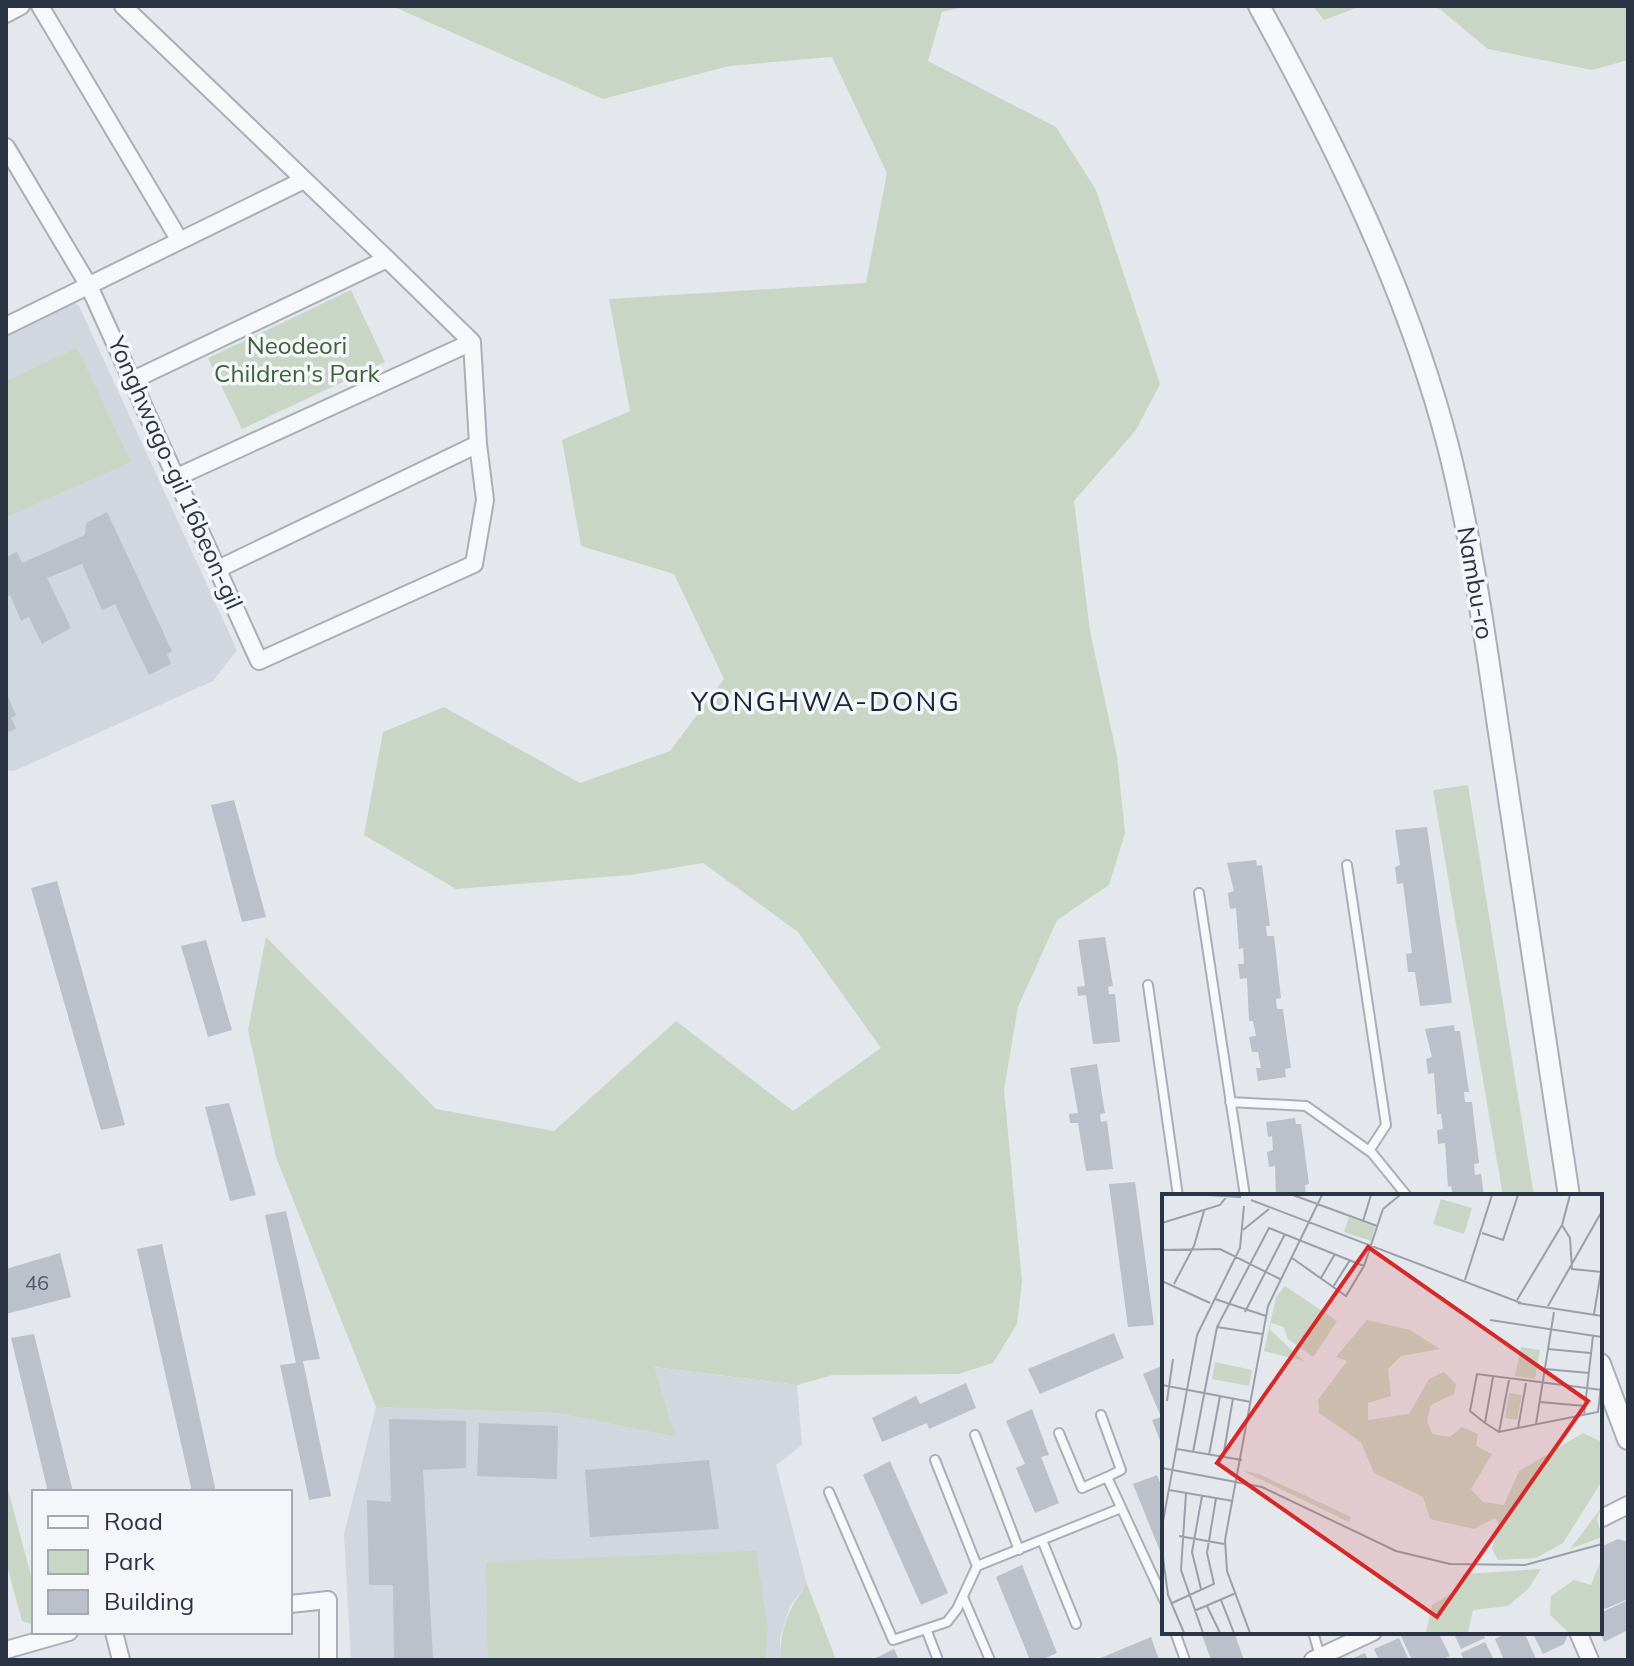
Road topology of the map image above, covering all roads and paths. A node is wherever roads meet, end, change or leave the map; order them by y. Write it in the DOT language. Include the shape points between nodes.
graph roads {
  1 [pos="21,6"];
  2 [pos="40,6"];
  3 [pos="123,6"];
  4 [pos="1259,6"];
  5 [pos="6,14"];
  6 [pos="6,147"];
  7 [pos="304,180"];
  8 [pos="180,241"];
  9 [pos="387,259"];
  10 [pos="89,286"];
  11 [pos="6,326"];
  12 [pos="472,342"];
  13 [pos="133,380"];
  14 [pos="478,444"];
  15 [pos="177,477"];
  16 [pos="218,569"];
  17 [pos="1347,865"];
  18 [pos="1199,893"];
  19 [pos="1148,985"];
  20 [pos="1230,1102"];
  21 [pos="1369,1151"];
  22 [pos="1178,1194"];
  23 [pos="1245,1194"];
  24 [pos="1405,1194"];
  25 [pos="1569,1194"];
  26 [pos="1602,1369"];
  27 [pos="1101,1415"];
  28 [pos="1059,1433"];
  29 [pos="975,1435"];
  30 [pos="1628,1439"];
  31 [pos="935,1460"];
  32 [pos="1107,1477"];
  33 [pos="829,1492"];
  34 [pos="1628,1505"];
  35 [pos="1121,1508"];
  36 [pos="1602,1518"];
  37 [pos="1042,1540"];
  38 [pos="1019,1550"];
  39 [pos="977,1566"];
  40 [pos="1162,1596"];
  41 [pos="963,1597"];
  42 [pos="292,1604"];
  43 [pos="1076,1624"];
  44 [pos="926,1629"];
  45 [pos="62,1634"];
  46 [pos="114,1634"];
  47 [pos="1176,1634"];
  48 [pos="1313,1634"];
  49 [pos="1369,1634"];
  50 [pos="1579,1634"];
  51 [pos="6,1650"];
  52 [pos="1588,1656"];
  53 [pos="1316,1658"];
  54 [pos="121,1660"];
  55 [pos="328,1660"];
  56 [pos="938,1660"];
  57 [pos="990,1660"];
  58 [pos="1185,1660"];
  59 [pos="1569,1660"];
  1 -- 5 [label="street"];
  2 -- 8 [label="street"];
  3 -- 7 [label="street"];
  4 -- 25 [label="street, Nambu-ro" via="1368,223 1447,444 1474,572"];
  6 -- 10 [label="street, Yonghwago-gil 16beon-gil"];
  7 -- 8 [label="street"];
  7 -- 9 [label="street"];
  8 -- 10 [label="street"];
  9 -- 12 [label="street"];
  9 -- 13 [label="street"];
  10 -- 11 [label="street"];
  10 -- 13 [label="street, Yonghwago-gil 16beon-gil"];
  12 -- 14 [label="street"];
  12 -- 15 [label="street"];
  13 -- 15 [label="street, Yonghwago-gil 16beon-gil"];
  14 -- 16 [label="street"];
  14 -- 16 [label="street, Yonghwago-gil 16beon-gil" via="485,500 474,564 259,661"];
  15 -- 16 [label="street, Yonghwago-gil 16beon-gil"];
  17 -- 21 [label="lane" via="1386,1125"];
  18 -- 20 [label="lane"];
  19 -- 22 [label="lane"];
  20 -- 21 [label="lane" via="1306,1106"];
  20 -- 23 [label="lane"];
  21 -- 24 [label="lane"];
  26 -- 30 [label="street"];
  27 -- 32 [label="lane" via="1121,1470"];
  28 -- 32 [label="lane" via="1082,1488"];
  29 -- 38 [label="lane"];
  31 -- 39 [label="lane"];
  32 -- 35 [label="lane"];
  33 -- 44 [label="lane" via="893,1640"];
  34 -- 36 [label="street"];
  35 -- 37 [label="lane"];
  35 -- 40 [label="lane"];
  37 -- 38 [label="lane"];
  37 -- 43 [label="lane"];
  38 -- 39 [label="lane"];
  39 -- 41 [label="lane"];
  41 -- 44 [label="lane" via="947,1622"];
  41 -- 57 [label="lane"];
  42 -- 55 [label="street" via="328,1600"];
  44 -- 56 [label="lane"];
  45 -- 51 [label="street"];
  46 -- 54 [label="street"];
  47 -- 58 [label="lane"];
  48 -- 53 [label="lane"];
  49 -- 53 [label="street"];
  50 -- 52 [label="street"];
  52 -- 59 [label="street"];
}
